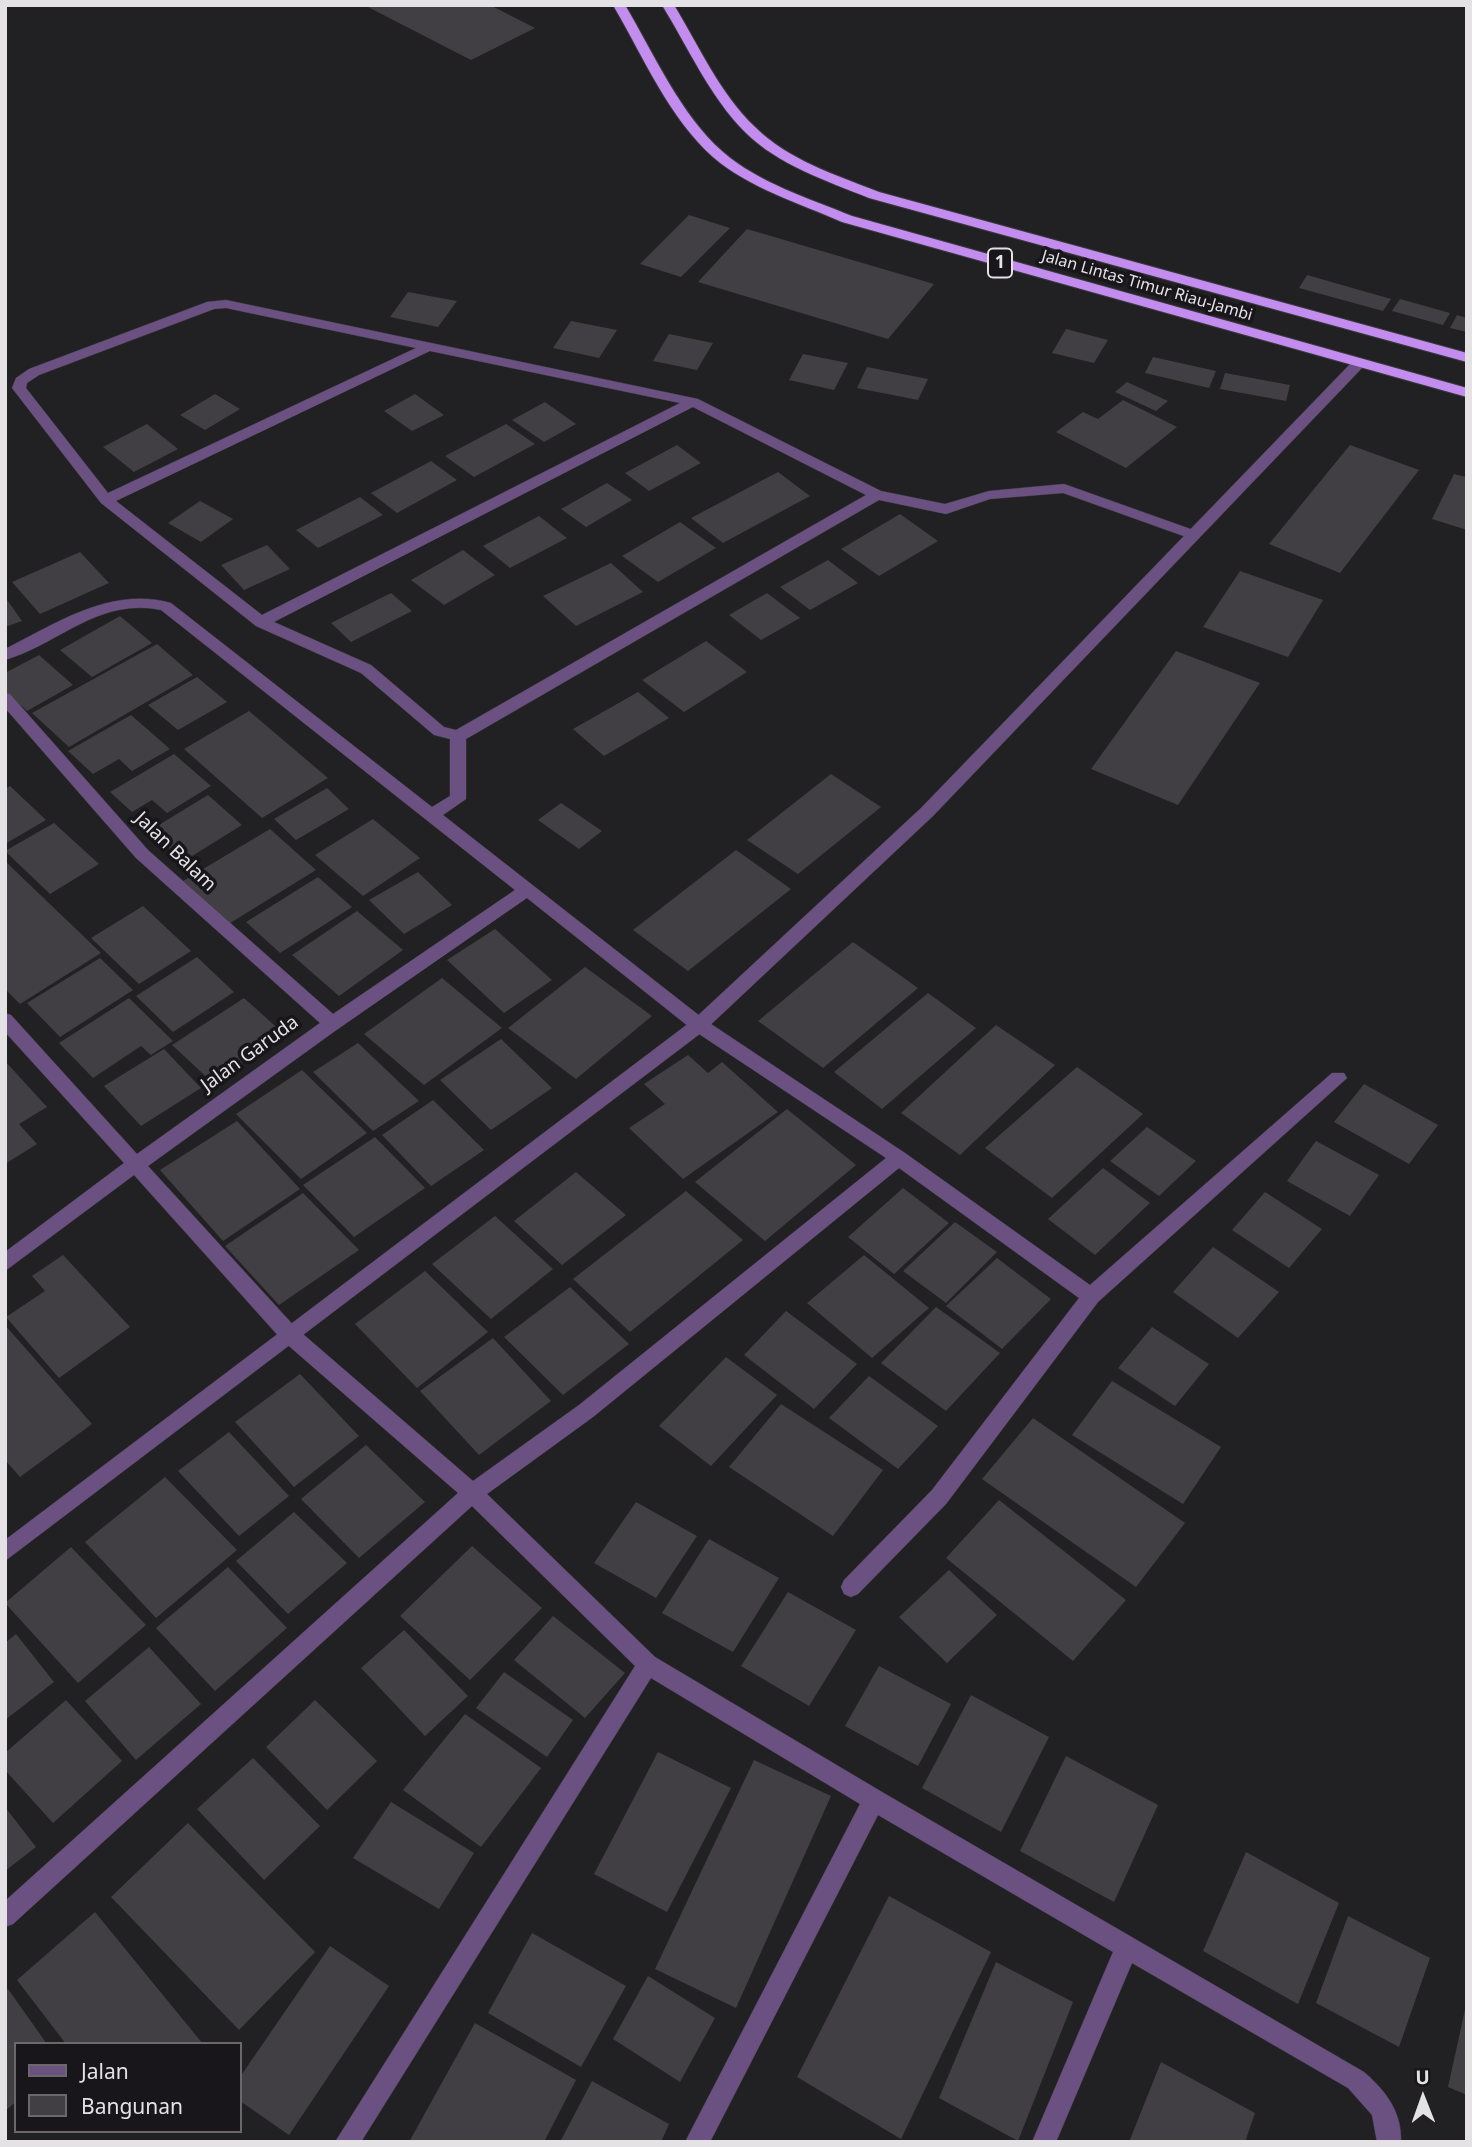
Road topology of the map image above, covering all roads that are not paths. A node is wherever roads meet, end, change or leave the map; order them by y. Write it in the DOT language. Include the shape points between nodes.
graph roads {
  1 [pos="619,5"];
  2 [pos="668,5"];
  3 [pos="428,347"];
  4 [pos="1467,358"];
  5 [pos="1358,364"];
  6 [pos="1467,393"];
  7 [pos="693,402"];
  8 [pos="877,495"];
  9 [pos="106,500"];
  10 [pos="1194,535"];
  11 [pos="261,622"];
  12 [pos="5,655"];
  13 [pos="5,698"];
  14 [pos="458,736"];
  15 [pos="432,814"];
  16 [pos="527,890"];
  17 [pos="5,1020"];
  18 [pos="331,1022"];
  19 [pos="699,1025"];
  20 [pos="1338,1078"];
  21 [pos="900,1158"];
  22 [pos="135,1163"];
  23 [pos="5,1263"];
  24 [pos="1091,1296"];
  25 [pos="289,1334"];
  26 [pos="472,1493"];
  27 [pos="5,1552"];
  28 [pos="851,1587"];
  29 [pos="648,1664"];
  30 [pos="874,1800"];
  31 [pos="5,1916"];
  32 [pos="1127,1948"];
  33 [pos="347,2142"];
  34 [pos="697,2142"];
  35 [pos="1044,2142"];
  36 [pos="1389,2142"];
  1 -- 5 [label="highway, Jalan Lintas Timur Riau-Jambi / 1" via="692,128 719,155 756,180 847,219"];
  2 -- 4 [label="highway, Jalan Lintas Timur Riau-Jambi / 1" via="738,116 794,160 832,178 874,195"];
  3 -- 7 [label="street"];
  3 -- 9 [label="street"];
  3 -- 9 [label="street" via="219,304 27,376 19,388"];
  5 -- 6 [label="highway, Jalan Lintas Timur Riau-Jambi / 1"];
  5 -- 10 [label="street"];
  7 -- 8 [label="street"];
  7 -- 11 [label="street"];
  8 -- 10 [label="street" via="946,509 989,495 1064,488"];
  8 -- 14 [label="street"];
  9 -- 11 [label="street"];
  10 -- 19 [label="street" via="927,812"];
  11 -- 14 [label="street" via="366,669 439,730"];
  12 -- 15 [label="street" via="116,605 146,600 166,606"];
  13 -- 18 [label="street, Jalan Balam" via="142,854"];
  14 -- 15 [label="street" via="458,799"];
  15 -- 16 [label="street"];
  16 -- 18 [label="street, Jalan Garuda"];
  16 -- 19 [label="street"];
  17 -- 22 [label="street"];
  18 -- 22 [label="street, Jalan Garuda"];
  19 -- 21 [label="street"];
  19 -- 25 [label="street"];
  20 -- 24 [label="street"];
  21 -- 24 [label="street"];
  21 -- 26 [label="street" via="586,1412"];
  22 -- 23 [label="street, Jalan Garuda"];
  22 -- 25 [label="street"];
  24 -- 28 [label="street" via="939,1496"];
  25 -- 26 [label="street"];
  25 -- 27 [label="street"];
  26 -- 29 [label="street"];
  26 -- 31 [label="street"];
  29 -- 30 [label="street"];
  29 -- 33 [label="street"];
  30 -- 32 [label="street"];
  30 -- 34 [label="street"];
  32 -- 35 [label="street"];
  32 -- 36 [label="street" via="1356,2080 1386,2114"];
}
